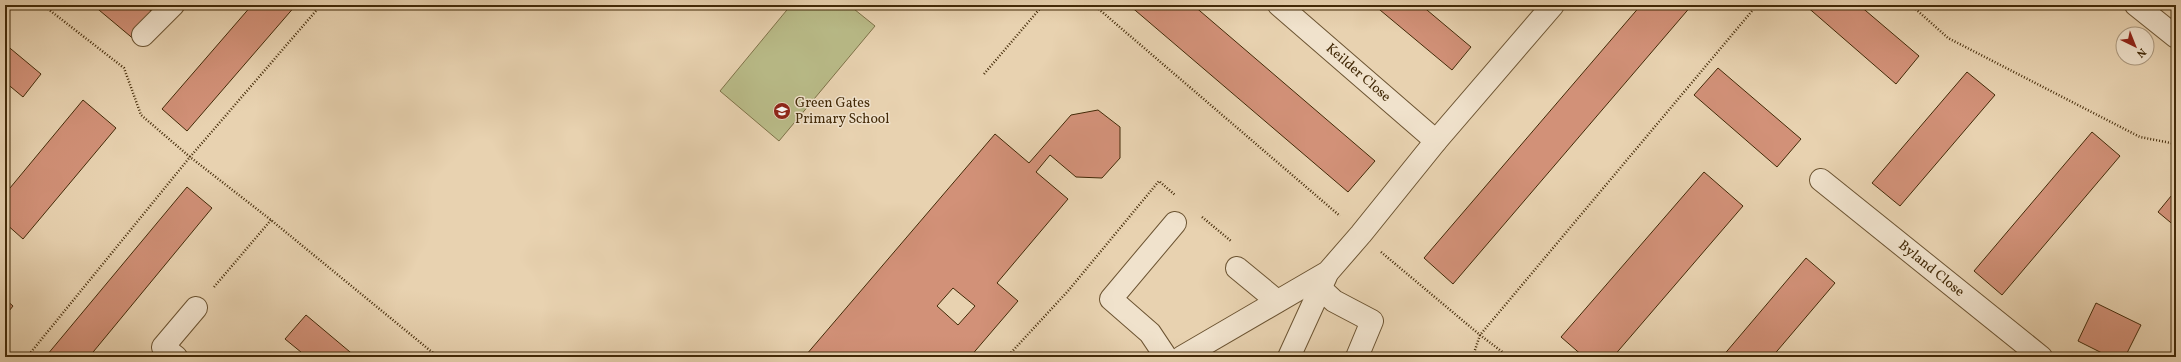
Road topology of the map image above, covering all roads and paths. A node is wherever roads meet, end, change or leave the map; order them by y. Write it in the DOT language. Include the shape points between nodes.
graph roads {
  1 [pos="43,5"];
  2 [pos="173,5"];
  3 [pos="321,5"];
  4 [pos="1043,5"];
  5 [pos="1094,5"];
  6 [pos="1279,5"];
  7 [pos="1553,5"];
  8 [pos="1756,5"];
  9 [pos="1911,5"];
  10 [pos="2136,5"];
  11 [pos="143,35"];
  12 [pos="2176,37"];
  13 [pos="984,74"];
  14 [pos="1436,141"];
  15 [pos="2176,144"];
  16 [pos="190,158"];
  17 [pos="1821,180"];
  18 [pos="271,220"];
  19 [pos="1175,223"];
  20 [pos="1361,234"];
  21 [pos="1237,268"];
  22 [pos="1324,280"];
  23 [pos="1277,301"];
  24 [pos="196,308"];
  25 [pos="1480,335"];
  26 [pos="1211,350"];
  27 [pos="1474,353"];
  28 [pos="27,357"];
  29 [pos="176,357"];
  30 [pos="438,357"];
  31 [pos="1166,357"];
  32 [pos="1182,357"];
  33 [pos="1290,357"];
  34 [pos="1357,357"];
  35 [pos="1472,357"];
  36 [pos="1495,357"];
  37 [pos="1509,357"];
  38 [pos="2041,357"];
  1 -- 16 [label="path" via="124,68 141,114"];
  2 -- 11 [label="street"];
  3 -- 16 [label="path"];
  4 -- 13 [label="path"];
  5 -- 20 [label="path"];
  6 -- 14 [label="street, Keilder Close"];
  7 -- 14 [label="street"];
  8 -- 25 [label="path"];
  9 -- 15 [label="path" via="1948,38 2140,137"];
  10 -- 12 [label="street"];
  14 -- 20 [label="street"];
  16 -- 18 [label="path"];
  16 -- 28 [label="path"];
  17 -- 38 [label="street, Byland Close"];
  18 -- 24 [label="path"];
  18 -- 30 [label="path"];
  19 -- 31 [label="street" via="1111,299 1150,333"];
  20 -- 22 [label="street"];
  20 -- 25 [label="path"];
  21 -- 23 [label="street"];
  22 -- 23 [label="street"];
  22 -- 33 [label="street"];
  22 -- 34 [label="street" via="1334,301 1372,321"];
  23 -- 26 [label="street"];
  24 -- 29 [label="street" via="164,347"];
  25 -- 27 [label="path"];
  25 -- 37 [label="path"];
  26 -- 32 [label="street"];
  27 -- 35 [label="path"];
  27 -- 36 [label="path"];
}
